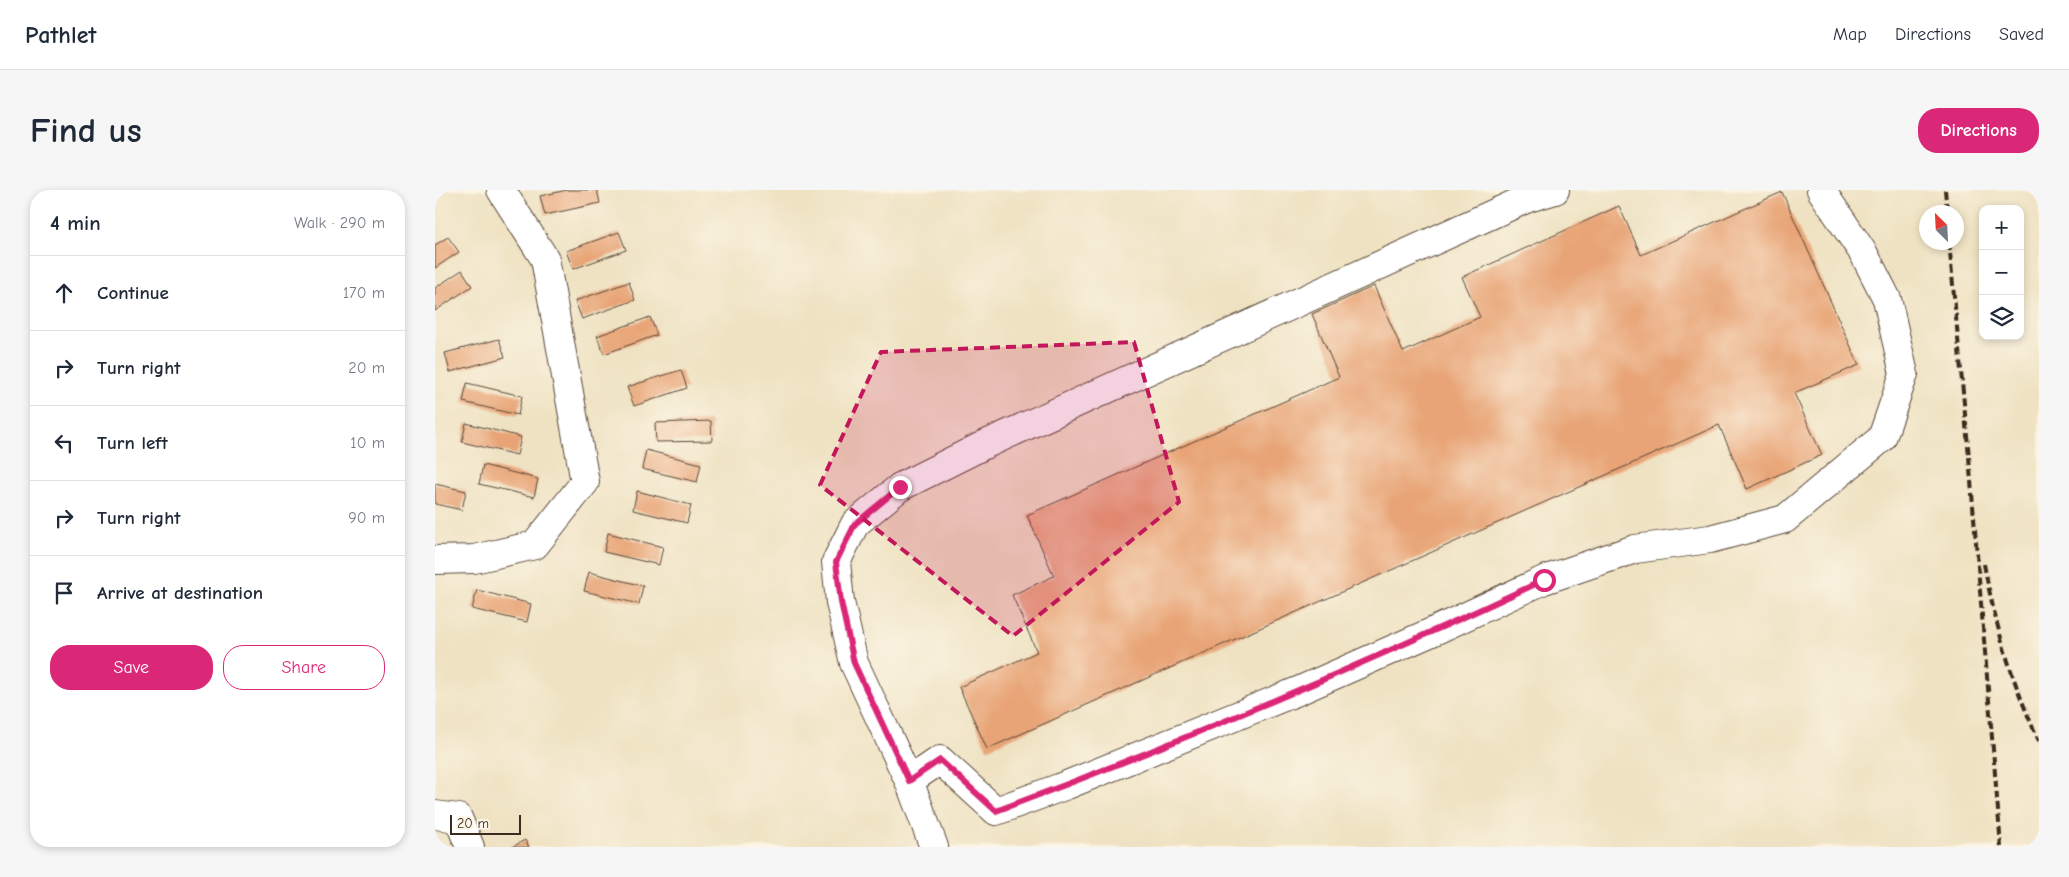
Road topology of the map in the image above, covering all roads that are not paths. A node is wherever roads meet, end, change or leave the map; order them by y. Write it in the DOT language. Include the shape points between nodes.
graph roads {
  1 [pos="501,190"];
  2 [pos="1555,190"];
  3 [pos="1821,190"];
  4 [pos="435,560"];
  5 [pos="909,781"];
  6 [pos="435,815"];
  7 [pos="470,847"];
  8 [pos="934,847"];
  1 -- 4 [label="street" via="545,259 585,482 535,546 474,559"];
  2 -- 5 [label="street" via="1528,198 984,445 900,487 855,524 836,562 841,602 854,663"];
  3 -- 5 [label="street" via="1865,254 1887,299 1903,374 1882,438 1785,519 1710,539 1635,548 1544,580 1298,691 996,811 940,760"];
  5 -- 8 [label="street"];
  6 -- 7 [label="street" via="458,818"];
}
